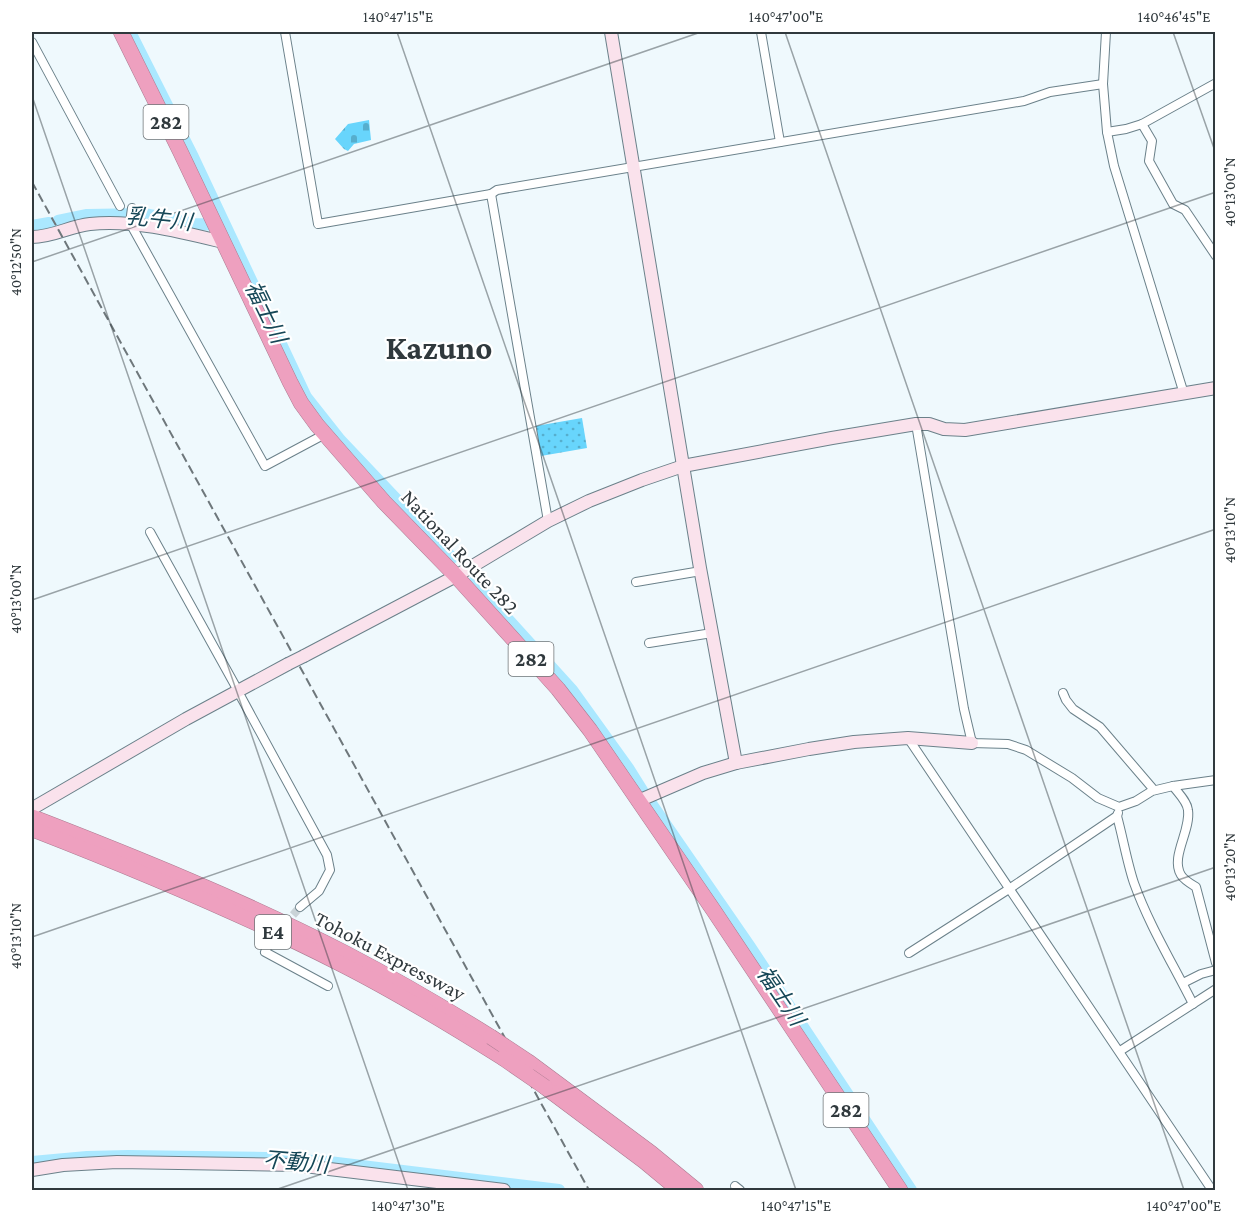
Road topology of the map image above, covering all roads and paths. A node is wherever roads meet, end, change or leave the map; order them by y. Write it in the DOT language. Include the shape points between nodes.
graph roads {
  1 [pos="121,32"];
  2 [pos="285,32"];
  3 [pos="611,32"];
  4 [pos="761,32"];
  5 [pos="1106,32"];
  6 [pos="32,42"];
  7 [pos="1215,83"];
  8 [pos="1103,84"];
  9 [pos="1142,124"];
  10 [pos="1107,132"];
  11 [pos="780,142"];
  12 [pos="632,167"];
  13 [pos="491,194"];
  14 [pos="120,206"];
  15 [pos="132,208"];
  16 [pos="130,221"];
  17 [pos="32,237"];
  18 [pos="221,239"];
  19 [pos="1215,256"];
  20 [pos="1215,388"];
  21 [pos="1184,394"];
  22 [pos="916,424"];
  23 [pos="325,434"];
  24 [pos="683,466"];
  25 [pos="548,521"];
  26 [pos="150,532"];
  27 [pos="701,572"];
  28 [pos="456,576"];
  29 [pos="636,582"];
  30 [pos="712,633"];
  31 [pos="649,643"];
  32 [pos="236,687"];
  33 [pos="1064,693"];
  34 [pos="241,697"];
  35 [pos="908,738"];
  36 [pos="972,743"];
  37 [pos="736,763"];
  38 [pos="1215,780"];
  39 [pos="1173,786"];
  40 [pos="1154,790"];
  41 [pos="638,801"];
  42 [pos="32,812"];
  43 [pos="1118,812"];
  44 [pos="32,829"];
  45 [pos="1009,890"];
  46 [pos="300,907"];
  47 [pos="269,943"];
  48 [pos="909,953"];
  49 [pos="1215,963"];
  50 [pos="1215,970"];
  51 [pos="1183,983"];
  52 [pos="328,986"];
  53 [pos="1215,989"];
  54 [pos="1193,1004"];
  55 [pos="1120,1051"];
  56 [pos="859,1099"];
  57 [pos="845,1108"];
  58 [pos="32,1170"];
  59 [pos="504,1191"];
  60 [pos="679,1191"];
  61 [pos="696,1191"];
  62 [pos="900,1191"];
  63 [pos="1212,1191"];
  1 -- 18 [label="highway, National Route 282 / 282"];
  2 -- 13 [label="street" via="318,224"];
  3 -- 12 [label="street"];
  4 -- 11 [label="street"];
  5 -- 8 [label="street"];
  6 -- 14 [label="street"];
  7 -- 9 [label="street"];
  8 -- 10 [label="street"];
  8 -- 11 [label="street"];
  9 -- 10 [label="street"];
  9 -- 19 [label="street" via="1152,141 1149,161 1173,204 1185,210"];
  10 -- 21 [label="street"];
  11 -- 12 [label="street"];
  12 -- 13 [label="street"];
  12 -- 24 [label="street"];
  13 -- 25 [label="street"];
  15 -- 16 [label="street"];
  16 -- 17 [label="street" via="88,224"];
  16 -- 18 [label="street"];
  16 -- 23 [label="street" via="265,466"];
  18 -- 23 [label="highway, National Route 282 / 282" via="301,403"];
  20 -- 21 [label="street"];
  21 -- 22 [label="street" via="965,430"];
  22 -- 24 [label="street"];
  22 -- 36 [label="street"];
  23 -- 28 [label="highway, National Route 282 / 282"];
  24 -- 25 [label="street" via="589,501"];
  24 -- 27 [label="street"];
  25 -- 28 [label="street"];
  26 -- 32 [label="street"];
  27 -- 29 [label="street"];
  27 -- 30 [label="street"];
  28 -- 41 [label="highway, National Route 282 / 282" via="558,689"];
  28 -- 42 [label="street, bridge" via="186,719"];
  30 -- 31 [label="street"];
  30 -- 37 [label="street"];
  33 -- 40 [label="street" via="1073,709 1100,727"];
  34 -- 46 [label="street" via="327,855 330,870 319,891"];
  35 -- 36 [label="street"];
  35 -- 37 [label="street" via="854,742"];
  35 -- 45 [label="street"];
  36 -- 43 [label="street" via="1008,744 1026,750"];
  37 -- 41 [label="street"];
  38 -- 39 [label="street"];
  39 -- 40 [label="street"];
  39 -- 49 [label="street" via="1189,811 1177,865 1181,877 1196,887"];
  40 -- 43 [label="street"];
  41 -- 57 [label="highway, National Route 282 / 282"];
  42 -- 61 [label="highway, Tohoku Expressway / E4, bridge" via="247,906 442,1007 530,1063"];
  43 -- 45 [label="street"];
  43 -- 51 [label="street" via="1133,881"];
  44 -- 60 [label="highway, Tohoku Expressway / E4, bridge" via="243,917 436,1017 545,1087"];
  45 -- 48 [label="street"];
  45 -- 55 [label="street"];
  47 -- 52 [label="street" via="265,952"];
  50 -- 51 [label="street"];
  51 -- 54 [label="street"];
  53 -- 54 [label="street"];
  54 -- 55 [label="street"];
  55 -- 63 [label="street"];
  56 -- 57 [label="street"];
  57 -- 62 [label="highway, National Route 282 / 282"];
  58 -- 59 [label="street" via="117,1162 296,1165"];
}
